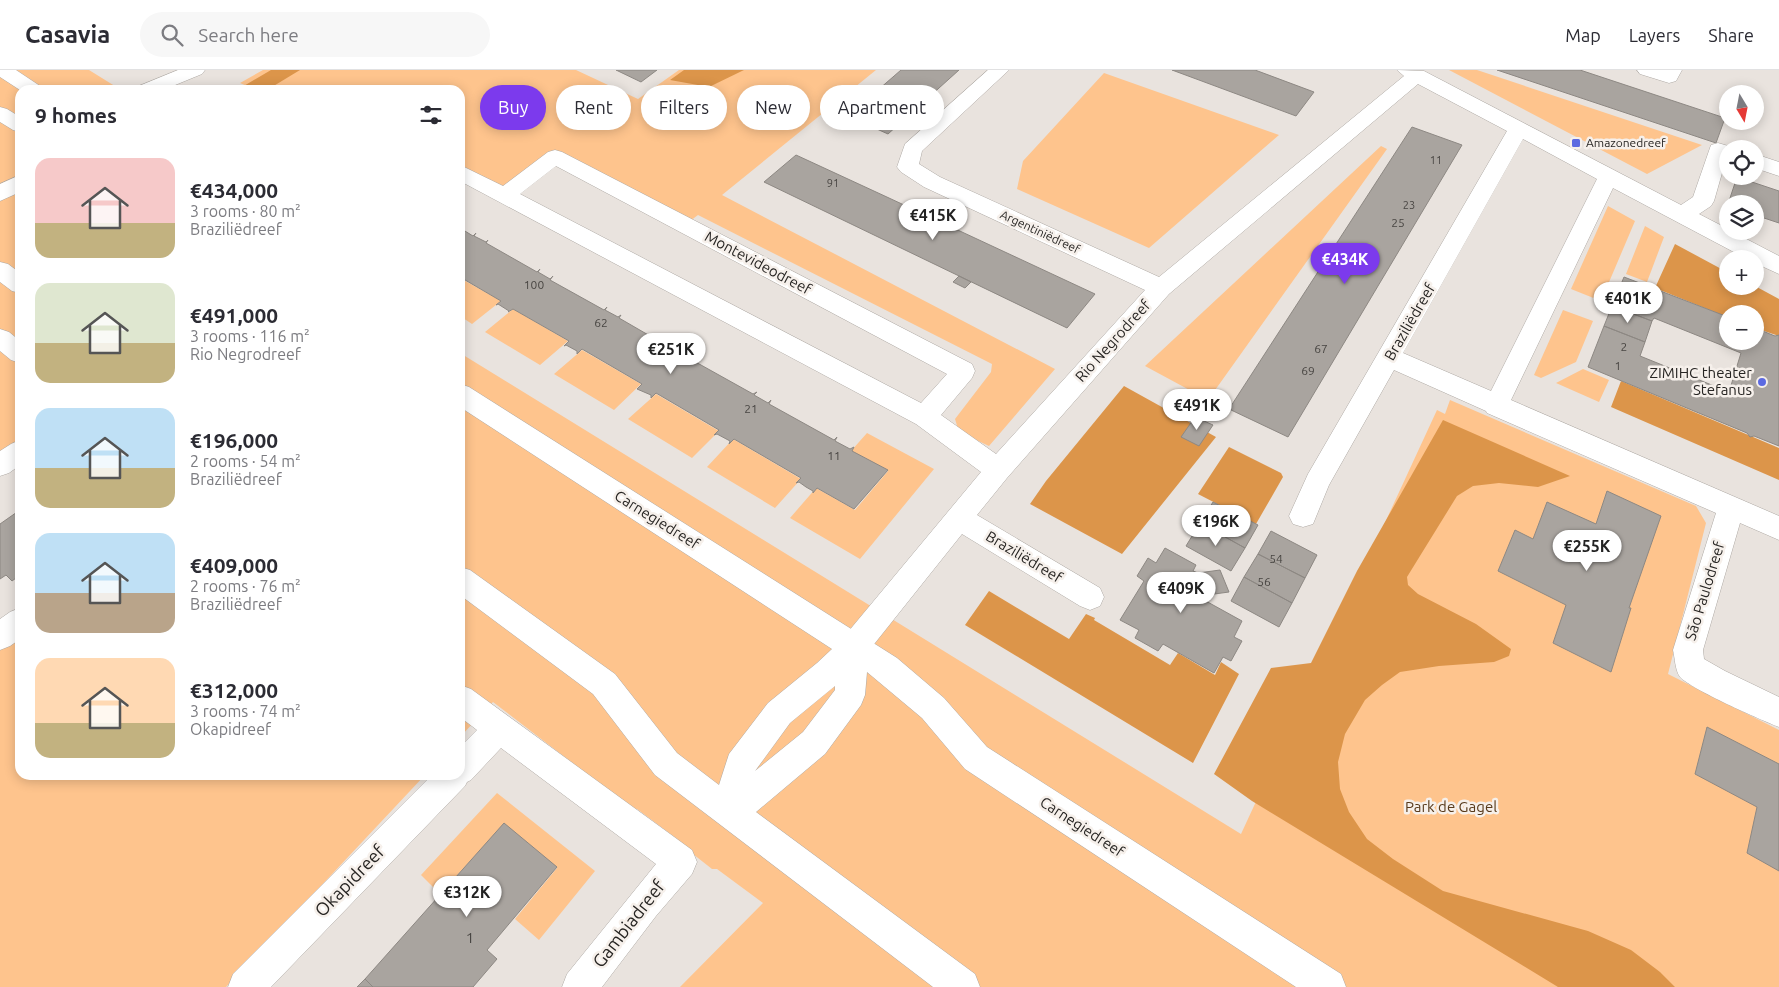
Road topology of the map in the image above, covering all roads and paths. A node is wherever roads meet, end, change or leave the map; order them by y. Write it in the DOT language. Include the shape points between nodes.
graph roads {
  1 [pos="2,70"];
  2 [pos="195,70"];
  3 [pos="999,70"];
  4 [pos="1646,70"];
  5 [pos="1672,70"];
  6 [pos="1412,73"];
  7 [pos="25,85"];
  8 [pos="158,85"];
  9 [pos="0,113"];
  10 [pos="15,123"];
  11 [pos="1520,128"];
  12 [pos="1719,150"];
  13 [pos="1764,164"];
  14 [pos="1779,169"];
  15 [pos="465,174"];
  16 [pos="1608,176"];
  17 [pos="15,185"];
  18 [pos="0,194"];
  19 [pos="506,195"];
  20 [pos="1682,215"];
  21 [pos="1779,266"];
  22 [pos="0,270"];
  23 [pos="15,281"];
  24 [pos="1161,288"];
  25 [pos="0,338"];
  26 [pos="15,350"];
  27 [pos="1390,358"];
  28 [pos="465,397"];
  29 [pos="1496,406"];
  30 [pos="925,417"];
  31 [pos="15,454"];
  32 [pos="0,465"];
  33 [pos="998,470"];
  34 [pos="1731,507"];
  35 [pos="1303,516"];
  36 [pos="958,518"];
  37 [pos="1779,528"];
  38 [pos="465,583"];
  39 [pos="1090,597"];
  40 [pos="15,625"];
  41 [pos="0,637"];
  42 [pos="853,648"];
  43 [pos="465,703"];
  44 [pos="1779,712"];
  45 [pos="499,729"];
  46 [pos="465,764"];
  47 [pos="449,780"];
  48 [pos="729,813"];
  49 [pos="246,987"];
  50 [pos="580,987"];
  51 [pos="962,987"];
  52 [pos="1328,987"];
  1 -- 7 [label="street"];
  2 -- 8 [label="street"];
  3 -- 24 [label="street, Argentiniëdreef" via="912,149 908,167 932,182"];
  4 -- 5 [label="street" via="1668,77"];
  6 -- 11 [label="street"];
  6 -- 24 [label="street, Rio Negrodreef"];
  9 -- 10 [label="street"];
  11 -- 16 [label="street"];
  11 -- 27 [label="street, Braziliëdreef"];
  12 -- 20 [label="street" via="1703,201"];
  13 -- 14 [label="street"];
  15 -- 19 [label="street"];
  16 -- 20 [label="street"];
  16 -- 29 [label="street"];
  17 -- 18 [label="street"];
  19 -- 30 [label="street"];
  19 -- 30 [label="street, Montevideodreef" via="555,157 963,371"];
  20 -- 21 [label="street"];
  22 -- 23 [label="street"];
  24 -- 33 [label="street, Rio Negrodreef"];
  25 -- 26 [label="street"];
  27 -- 29 [label="street"];
  27 -- 35 [label="street, Braziliëdreef" via="1317,482"];
  28 -- 42 [label="street, Carnegiedreef"];
  29 -- 34 [label="street"];
  30 -- 33 [label="street"];
  31 -- 32 [label="street"];
  33 -- 36 [label="street, Rio Negrodreef"];
  34 -- 37 [label="street"];
  34 -- 44 [label="street, São Paulodreef" via="1688,650 1691,667"];
  36 -- 39 [label="street, Braziliëdreef"];
  36 -- 42 [label="street, Rio Negrodreef"];
  38 -- 48 [label="street" via="604,684 666,764"];
  40 -- 41 [label="street"];
  42 -- 48 [label="street" via="779,713 740,765"];
  42 -- 48 [label="street" via="850,695 814,744"];
  42 -- 52 [label="street, Carnegiedreef" via="886,668 933,708 976,758"];
  43 -- 45 [label="street"];
  45 -- 46 [label="street"];
  45 -- 50 [label="street, Gambiadreef" via="680,862"];
  47 -- 49 [label="street, Okapidreef"];
  48 -- 51 [label="street"];
}
